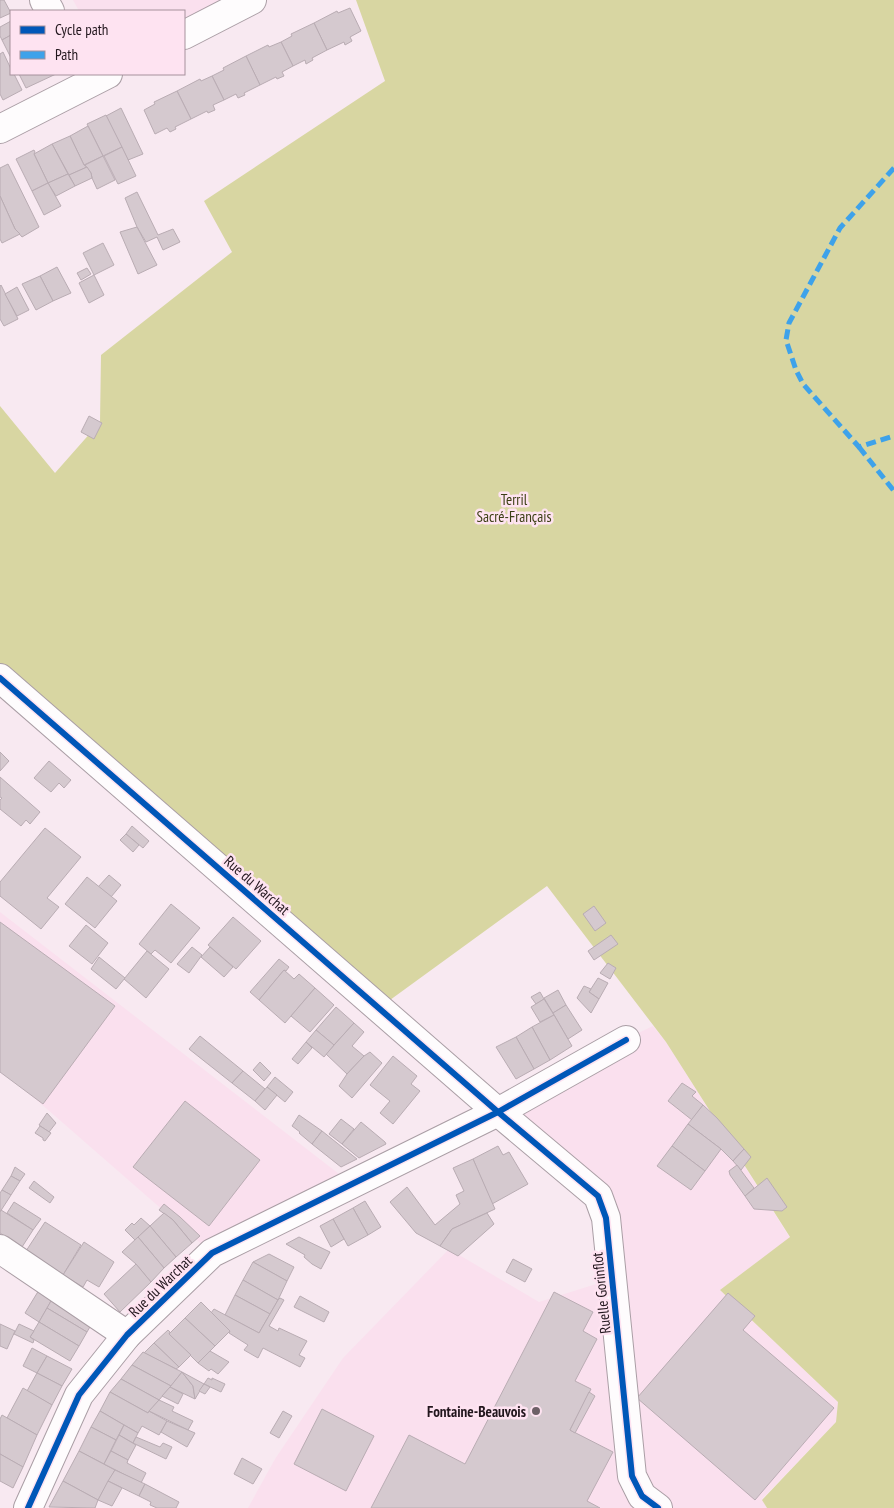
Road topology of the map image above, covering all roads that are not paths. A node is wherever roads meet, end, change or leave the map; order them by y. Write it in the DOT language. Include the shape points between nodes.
graph roads {
  1 [pos="252,0"];
  2 [pos="185,34"];
  3 [pos="94,77"];
  4 [pos="0,130"];
  5 [pos="0,678"];
  6 [pos="626,1040"];
  7 [pos="498,1112"];
  8 [pos="0,1249"];
  9 [pos="127,1335"];
  10 [pos="28,1508"];
  11 [pos="658,1508"];
  1 -- 2 [label="street"];
  3 -- 4 [label="street"];
  5 -- 7 [label="street, Rue du Warchat"];
  6 -- 7 [label="street, Rue du Warchat"];
  7 -- 9 [label="street, Rue du Warchat" via="212,1253"];
  7 -- 11 [label="street, Ruelle Gorinflot" via="598,1196 606,1218 632,1476 642,1496"];
  8 -- 9 [label="street, Rue du Warchat"];
  9 -- 10 [label="street, Rue du Warchat" via="79,1395"];
}
